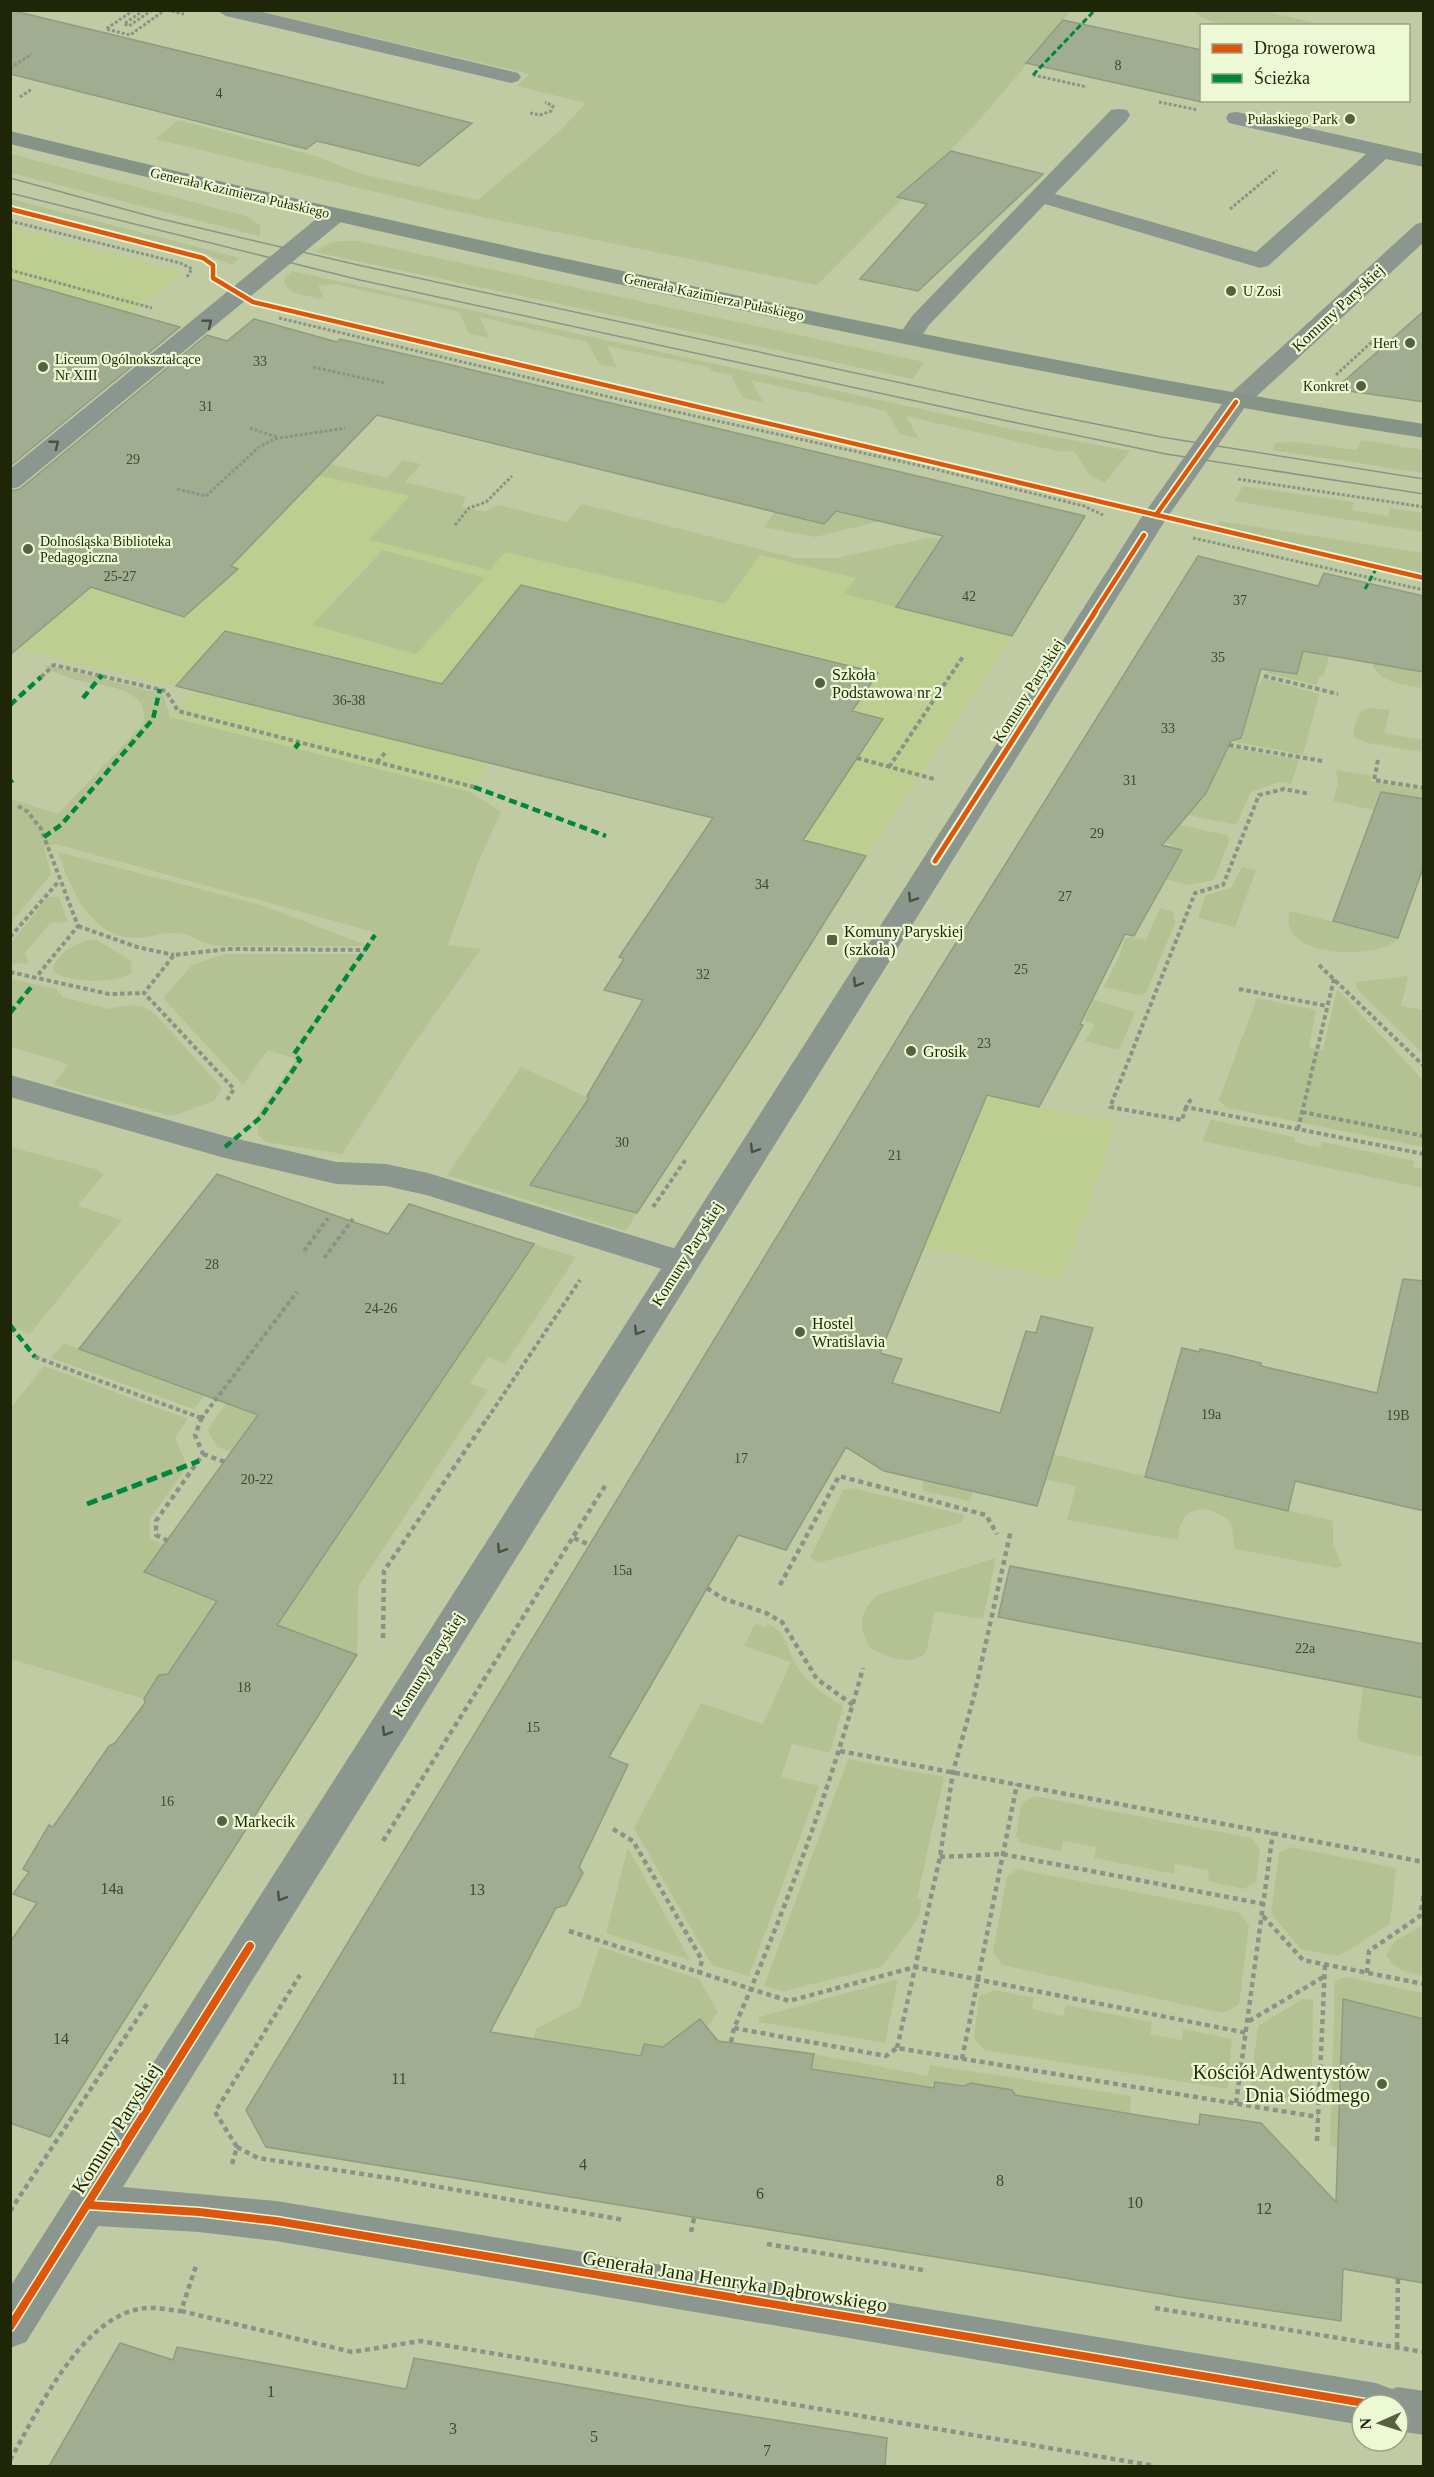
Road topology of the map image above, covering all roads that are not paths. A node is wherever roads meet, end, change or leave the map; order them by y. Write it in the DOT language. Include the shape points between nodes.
graph roads {
  1 [pos="226,10"];
  2 [pos="511,77"];
  3 [pos="1119,115"];
  4 [pos="1237,118"];
  5 [pos="10,137"];
  6 [pos="1381,152"];
  7 [pos="1424,161"];
  8 [pos="1039,196"];
  9 [pos="334,216"];
  10 [pos="1424,229"];
  11 [pos="909,338"];
  12 [pos="1236,402"];
  13 [pos="1424,431"];
  14 [pos="10,482"];
  15 [pos="10,1086"];
  16 [pos="681,1263"];
  17 [pos="87,2205"];
  18 [pos="10,2327"];
  19 [pos="1350,2401"];
  1 -- 2 [label="street"];
  3 -- 8 [label="street"];
  4 -- 6 [label="street"];
  5 -- 9 [label="main road, Generała Kazimierza Pułaskiego"];
  6 -- 7 [label="street"];
  6 -- 8 [label="street" via="1260,261"];
  8 -- 11 [label="street"];
  9 -- 11 [label="main road, Generała Kazimierza Pułaskiego"];
  14 -- 9 [label="street, one-way"];
  10 -- 12 [label="street, Komuny Paryskiej"];
  11 -- 12 [label="main road, Generała Kazimierza Pułaskiego"];
  12 -- 13 [label="main road, Generała Kazimierza Pułaskiego"];
  12 -- 16 [label="street, Komuny Paryskiej, one-way" via="1156,515"];
  15 -- 16 [label="street" via="336,1173 386,1175 428,1184"];
  16 -- 17 [label="street, Komuny Paryskiej, one-way"];
  17 -- 18 [label="street, Komuny Paryskiej"];
  17 -- 19 [label="street, Generała Jana Henryka Dąbrowskiego" via="276,2221"];
}
